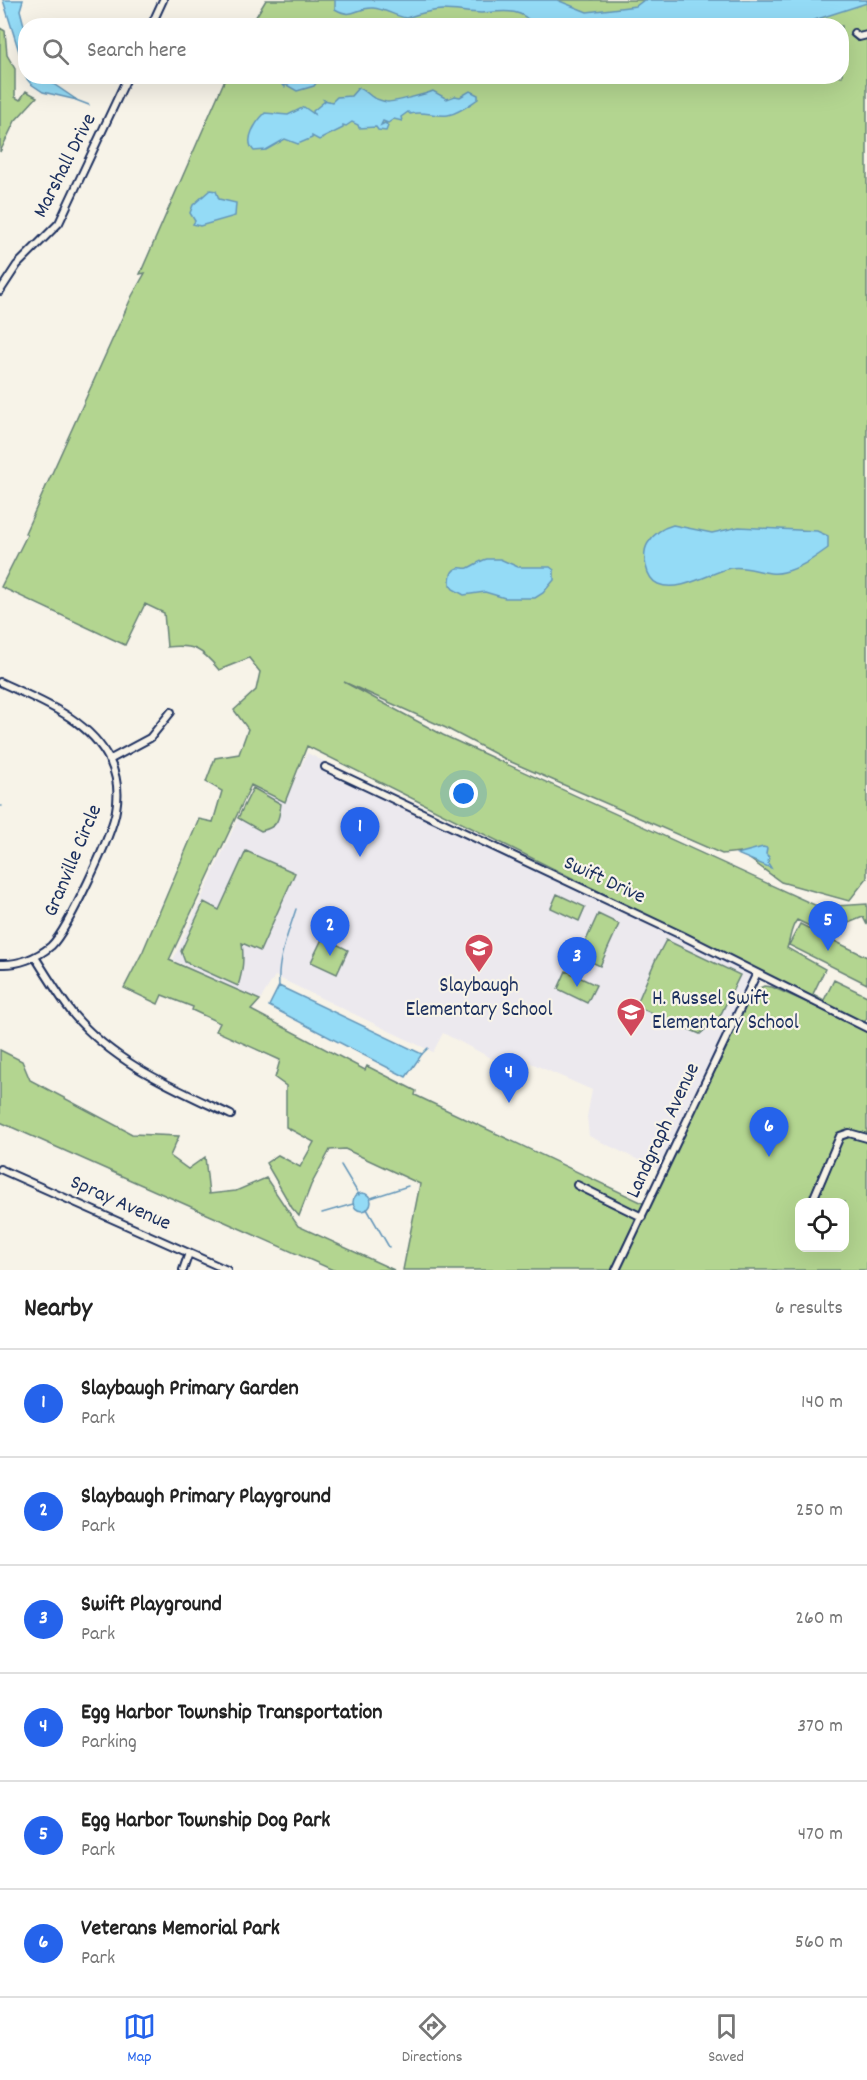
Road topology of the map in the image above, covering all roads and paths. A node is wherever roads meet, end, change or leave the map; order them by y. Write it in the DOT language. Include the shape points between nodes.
graph roads {
  1 [pos="163,0"];
  2 [pos="155,18"];
  3 [pos="854,33"];
  4 [pos="867,35"];
  5 [pos="124,84"];
  6 [pos="0,291"];
  7 [pos="0,682"];
  8 [pos="171,712"];
  9 [pos="109,760"];
  10 [pos="325,767"];
  11 [pos="35,957"];
  12 [pos="0,964"];
  13 [pos="757,973"];
  14 [pos="867,1028"];
  15 [pos="231,1114"];
  16 [pos="867,1138"];
  17 [pos="0,1168"];
  18 [pos="577,1185"];
  19 [pos="814,1198"];
  20 [pos="642,1217"];
  21 [pos="189,1253"];
  22 [pos="183,1270"];
  23 [pos="227,1270"];
  24 [pos="616,1270"];
  1 -- 2 [label="street"];
  3 -- 4 [label="street" via="859,37"];
  5 -- 6 [label="street, Marshall Drive" via="59,223 17,265"];
  7 -- 9 [label="street, Granville Circle" via="79,723"];
  8 -- 9 [label="street" via="150,738"];
  9 -- 11 [label="street, Granville Circle" via="115,773 117,798 112,827 62,933"];
  10 -- 13 [label="street, Swift Drive"];
  11 -- 12 [label="street, Granville Circle"];
  11 -- 15 [label="street" via="69,1009 104,1046 151,1077"];
  13 -- 14 [label="street, Swift Drive"];
  13 -- 20 [label="street, Landgraph Avenue"];
  16 -- 19 [label="street" via="849,1133 840,1136"];
  17 -- 21 [label="street, Spray Avenue"];
  18 -- 20 [label="street"];
  20 -- 24 [label="street, Landgraph Avenue"];
  21 -- 22 [label="street"];
  21 -- 23 [label="street, Spray Avenue"];
}
